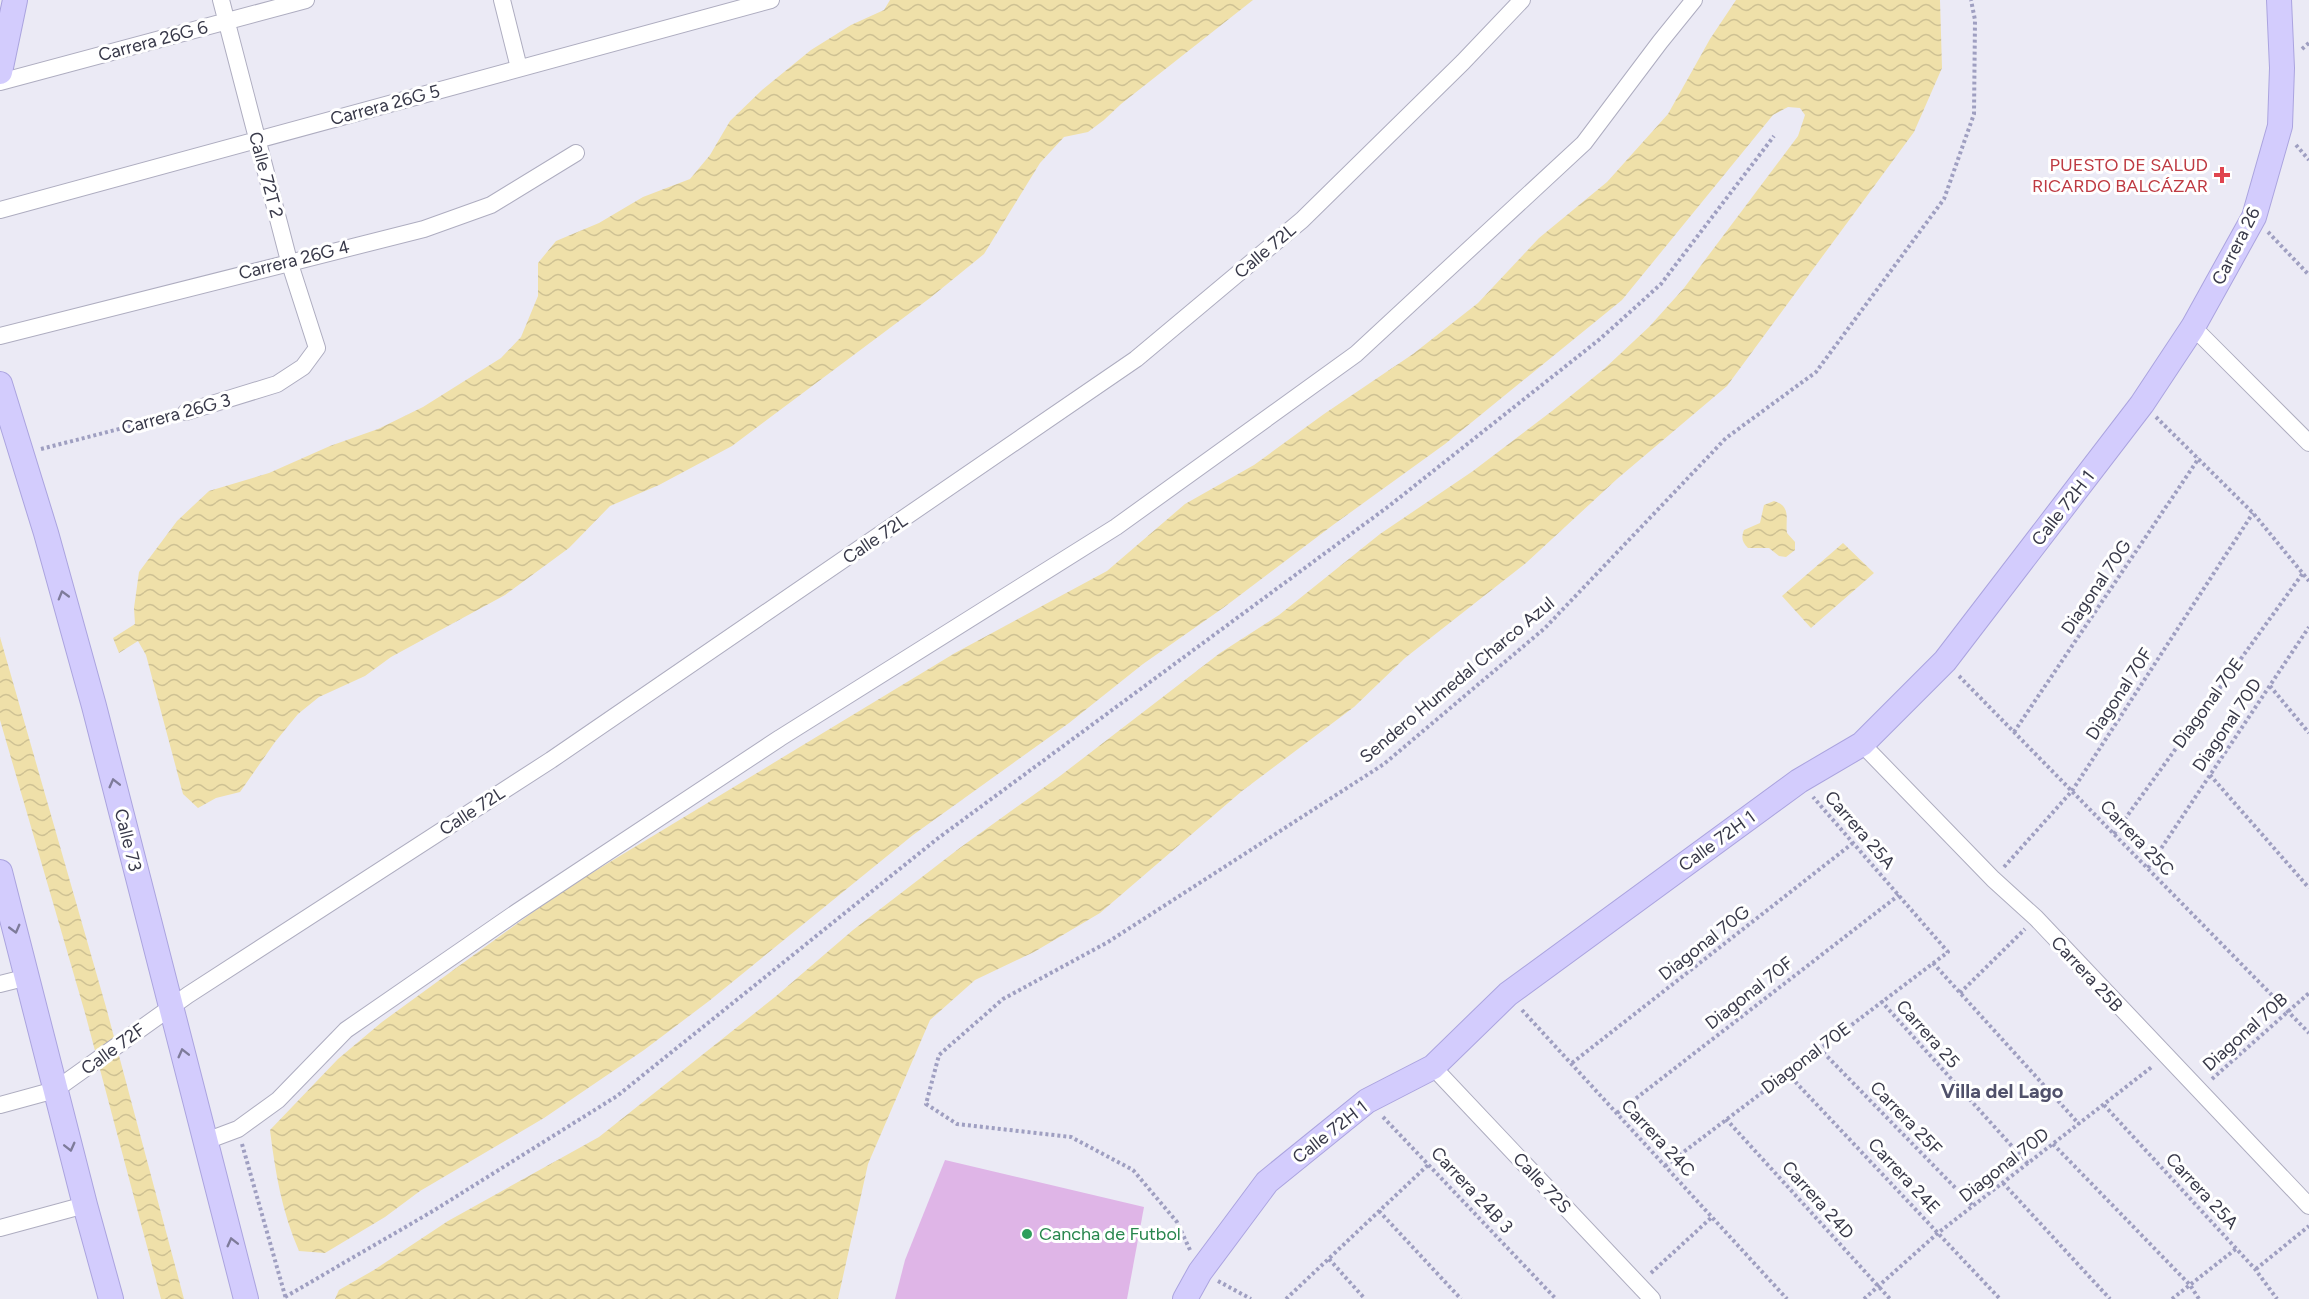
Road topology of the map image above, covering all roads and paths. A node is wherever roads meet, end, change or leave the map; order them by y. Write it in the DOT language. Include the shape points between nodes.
graph roads {
  1 [pos="15,0"];
  2 [pos="220,0"];
  3 [pos="306,0"];
  4 [pos="502,0"];
  5 [pos="771,0"];
  6 [pos="1522,0"];
  7 [pos="1694,0"];
  8 [pos="1971,0"];
  9 [pos="2279,0"];
  10 [pos="226,21"];
  11 [pos="519,68"];
  12 [pos="0,72"];
  13 [pos="0,82"];
  14 [pos="1774,136"];
  15 [pos="257,140"];
  16 [pos="576,153"];
  17 [pos="0,210"];
  18 [pos="2254,217"];
  19 [pos="289,261"];
  20 [pos="2309,275"];
  21 [pos="2193,327"];
  22 [pos="0,336"];
  23 [pos="317,348"];
  24 [pos="0,384"];
  25 [pos="2142,404"];
  26 [pos="186,412"];
  27 [pos="2309,443"];
  28 [pos="21,455"];
  29 [pos="2199,458"];
  30 [pos="2253,513"];
  31 [pos="2302,573"];
  32 [pos="2309,581"];
  33 [pos="2309,627"];
  34 [pos="1945,662"];
  35 [pos="2270,686"];
  36 [pos="2014,732"];
  37 [pos="2309,733"];
  38 [pos="1862,744"];
  39 [pos="2210,776"];
  40 [pos="1799,781"];
  41 [pos="2072,791"];
  42 [pos="2114,834"];
  43 [pos="1853,843"];
  44 [pos="2148,868"];
  45 [pos="0,872"];
  46 [pos="1994,879"];
  47 [pos="2309,888"];
  48 [pos="1899,895"];
  49 [pos="2036,918"];
  50 [pos="1948,952"];
  51 [pos="1933,963"];
  52 [pos="28,976"];
  53 [pos="0,984"];
  54 [pos="1960,993"];
  55 [pos="2309,993"];
  56 [pos="1508,994"];
  57 [pos="1881,1001"];
  58 [pos="171,1007"];
  59 [pos="2288,1012"];
  60 [pos="2309,1034"];
  61 [pos="1820,1048"];
  62 [pos="2165,1056"];
  63 [pos="1572,1063"];
  64 [pos="1432,1067"];
  65 [pos="1787,1073"];
  66 [pos="56,1090"];
  67 [pos="2198,1091"];
  68 [pos="1367,1101"];
  69 [pos="0,1106"];
  70 [pos="2104,1106"];
  71 [pos="1617,1113"];
  72 [pos="1726,1119"];
  73 [pos="2079,1124"];
  74 [pos="238,1129"];
  75 [pos="206,1141"];
  76 [pos="2053,1144"];
  77 [pos="1429,1164"];
  78 [pos="2028,1164"];
  79 [pos="1665,1166"];
  80 [pos="2003,1183"];
  81 [pos="85,1206"];
  82 [pos="1973,1206"];
  83 [pos="2309,1206"];
  84 [pos="1379,1211"];
  85 [pos="1712,1217"];
  86 [pos="2309,1226"];
  87 [pos="0,1228"];
  88 [pos="1938,1233"];
  89 [pos="2236,1248"];
  90 [pos="1329,1259"];
  91 [pos="2256,1269"];
  92 [pos="1200,1272"];
  93 [pos="1639,1285"];
  94 [pos="2190,1285"];
  95 [pos="1878,1286"];
  96 [pos="285,1298"];
  97 [pos="111,1299"];
  98 [pos="246,1299"];
  99 [pos="1185,1299"];
  100 [pos="1251,1299"];
  101 [pos="1286,1299"];
  102 [pos="1365,1299"];
  103 [pos="1461,1299"];
  104 [pos="1556,1299"];
  105 [pos="1650,1299"];
  106 [pos="1787,1299"];
  107 [pos="1864,1299"];
  108 [pos="1890,1299"];
  109 [pos="2000,1299"];
  110 [pos="2110,1299"];
  111 [pos="2172,1299"];
  112 [pos="2199,1299"];
  113 [pos="2277,1299"];
  1 -- 12 [label="street"];
  2 -- 10 [label="street, Calle 72T 2"];
  3 -- 10 [label="street, Carrera 26G 6"];
  4 -- 11 [label="street"];
  5 -- 11 [label="street, Carrera 26G 5"];
  6 -- 58 [label="street, Calle 72L" via="1302,220 1136,359 551,760"];
  7 -- 74 [label="street" via="1584,143 1356,354 1116,527 780,738 346,1030 278,1100"];
  8 -- 92 [label="path, Sendero Humedal Charco Azul" via="1975,20 1974,114 1944,199 1816,372 1726,438 1545,628 1384,764 1108,942 1003,999 939,1055 926,1104 957,1124 1071,1137 1132,1170 1177,1222"];
  9 -- 18 [label="street, Carrera 26" via="2280,126"];
  10 -- 13 [label="street, Carrera 26G 6"];
  10 -- 15 [label="street, Calle 72T 2"];
  11 -- 15 [label="street, Carrera 26G 5"];
  14 -- 96 [label="path" via="1661,284 1600,339 1389,506 937,839 617,1096 434,1211"];
  15 -- 17 [label="street, Carrera 26G 5"];
  15 -- 19 [label="street, Calle 72T 2"];
  16 -- 19 [label="street, Carrera 26G 4" via="491,205 423,229"];
  18 -- 20 [label="path"];
  18 -- 21 [label="street, Carrera 26"];
  19 -- 22 [label="street, Carrera 26G 4"];
  19 -- 23 [label="street, Calle 72T 2"];
  21 -- 25 [label="street, Calle 72H 1"];
  21 -- 27 [label="street"];
  23 -- 26 [label="street, Carrera 26G 3" via="303,367 277,384"];
  24 -- 28 [label="street, Calle 73"];
  25 -- 29 [label="path"];
  25 -- 34 [label="street, Calle 72H 1"];
  26 -- 28 [label="path, Carrera 26G 3"];
  58 -- 28 [label="street, Calle 73, one-way" via="94,706"];
  29 -- 30 [label="path"];
  29 -- 36 [label="path, Diagonal 70G"];
  30 -- 31 [label="path"];
  30 -- 41 [label="path, Diagonal 70F"];
  31 -- 32 [label="path"];
  31 -- 42 [label="path, Diagonal 70E"];
  33 -- 35 [label="path, Diagonal 70D"];
  34 -- 36 [label="path, Carrera 25C"];
  34 -- 38 [label="street, Calle 72H 1"];
  35 -- 37 [label="path"];
  35 -- 39 [label="path, Diagonal 70D"];
  36 -- 41 [label="path, Carrera 25C"];
  38 -- 40 [label="street, Calle 72H 1"];
  38 -- 46 [label="street, Carrera 25B"];
  39 -- 44 [label="path, Diagonal 70D"];
  39 -- 47 [label="path"];
  40 -- 43 [label="path, Carrera 25A"];
  40 -- 56 [label="street, Calle 72H 1"];
  41 -- 42 [label="path, Carrera 25C"];
  41 -- 46 [label="path, Diagonal 70F"];
  42 -- 44 [label="path, Carrera 25C"];
  43 -- 48 [label="path, Carrera 25A"];
  43 -- 63 [label="path, Diagonal 70G"];
  44 -- 59 [label="path, Carrera 25C"];
  45 -- 52 [label="street, one-way"];
  46 -- 49 [label="street, Carrera 25B"];
  48 -- 50 [label="path, Carrera 25A"];
  48 -- 71 [label="path, Diagonal 70F"];
  49 -- 54 [label="path"];
  49 -- 62 [label="street, Carrera 25B"];
  50 -- 51 [label="path, Diagonal 70E"];
  51 -- 54 [label="path"];
  51 -- 57 [label="path, Diagonal 70E"];
  52 -- 53 [label="street"];
  52 -- 66 [label="street"];
  54 -- 73 [label="path"];
  55 -- 59 [label="path, Diagonal 70B"];
  56 -- 63 [label="path, Carrera 24C"];
  56 -- 64 [label="street, Calle 72H 1"];
  57 -- 61 [label="path, Diagonal 70E"];
  57 -- 78 [label="path, Carrera 25"];
  58 -- 66 [label="street, Calle 72F"];
  75 -- 58 [label="street, Calle 73, one-way"];
  59 -- 60 [label="path, Carrera 25C"];
  59 -- 67 [label="path, Diagonal 70B"];
  61 -- 65 [label="path, Diagonal 70E"];
  61 -- 82 [label="path, Carrera 25F"];
  62 -- 67 [label="street, Carrera 25B"];
  62 -- 70 [label="path, Diagonal 70D"];
  63 -- 71 [label="path, Carrera 24C"];
  64 -- 68 [label="street, Calle 72H 1"];
  64 -- 93 [label="street, Calle 72S"];
  65 -- 72 [label="path, Diagonal 70E"];
  65 -- 88 [label="path, Carrera 24E"];
  66 -- 69 [label="street, Calle 72F"];
  66 -- 81 [label="street, one-way"];
  67 -- 83 [label="street, Carrera 25B"];
  68 -- 77 [label="path, Carrera 24B 3"];
  68 -- 92 [label="street, Calle 72H 1" via="1267,1182"];
  70 -- 73 [label="path, Diagonal 70D"];
  70 -- 89 [label="path, Carrera 25A"];
  71 -- 79 [label="path, Carrera 24C"];
  72 -- 79 [label="path, Diagonal 70E"];
  72 -- 95 [label="path, Carrera 24D"];
  73 -- 76 [label="path, Diagonal 70D"];
  74 -- 75 [label="street"];
  74 -- 96 [label="path"];
  98 -- 75 [label="street, Calle 73, one-way"];
  76 -- 78 [label="path, Diagonal 70D"];
  76 -- 94 [label="path"];
  77 -- 84 [label="path"];
  77 -- 104 [label="path, Carrera 24B 3"];
  78 -- 80 [label="path, Diagonal 70D"];
  79 -- 85 [label="path, Carrera 24C"];
  80 -- 82 [label="path, Diagonal 70D"];
  80 -- 110 [label="path"];
  81 -- 87 [label="street"];
  81 -- 97 [label="street"];
  82 -- 88 [label="path, Diagonal 70D"];
  84 -- 90 [label="path"];
  84 -- 103 [label="path"];
  85 -- 93 [label="path"];
  85 -- 106 [label="path, Carrera 24C"];
  86 -- 91 [label="path"];
  88 -- 95 [label="path, Diagonal 70D"];
  88 -- 109 [label="path, Carrera 24E"];
  89 -- 91 [label="path, Carrera 25A"];
  89 -- 94 [label="path"];
  90 -- 101 [label="path"];
  90 -- 102 [label="path"];
  91 -- 113 [label="path, Carrera 25A"];
  92 -- 99 [label="street, Calle 72H 1"];
  92 -- 100 [label="path"];
  93 -- 105 [label="street, Calle 72S"];
  94 -- 111 [label="path"];
  94 -- 112 [label="path"];
  95 -- 107 [label="path, Diagonal 70D"];
  95 -- 108 [label="path, Carrera 24D"];
}
